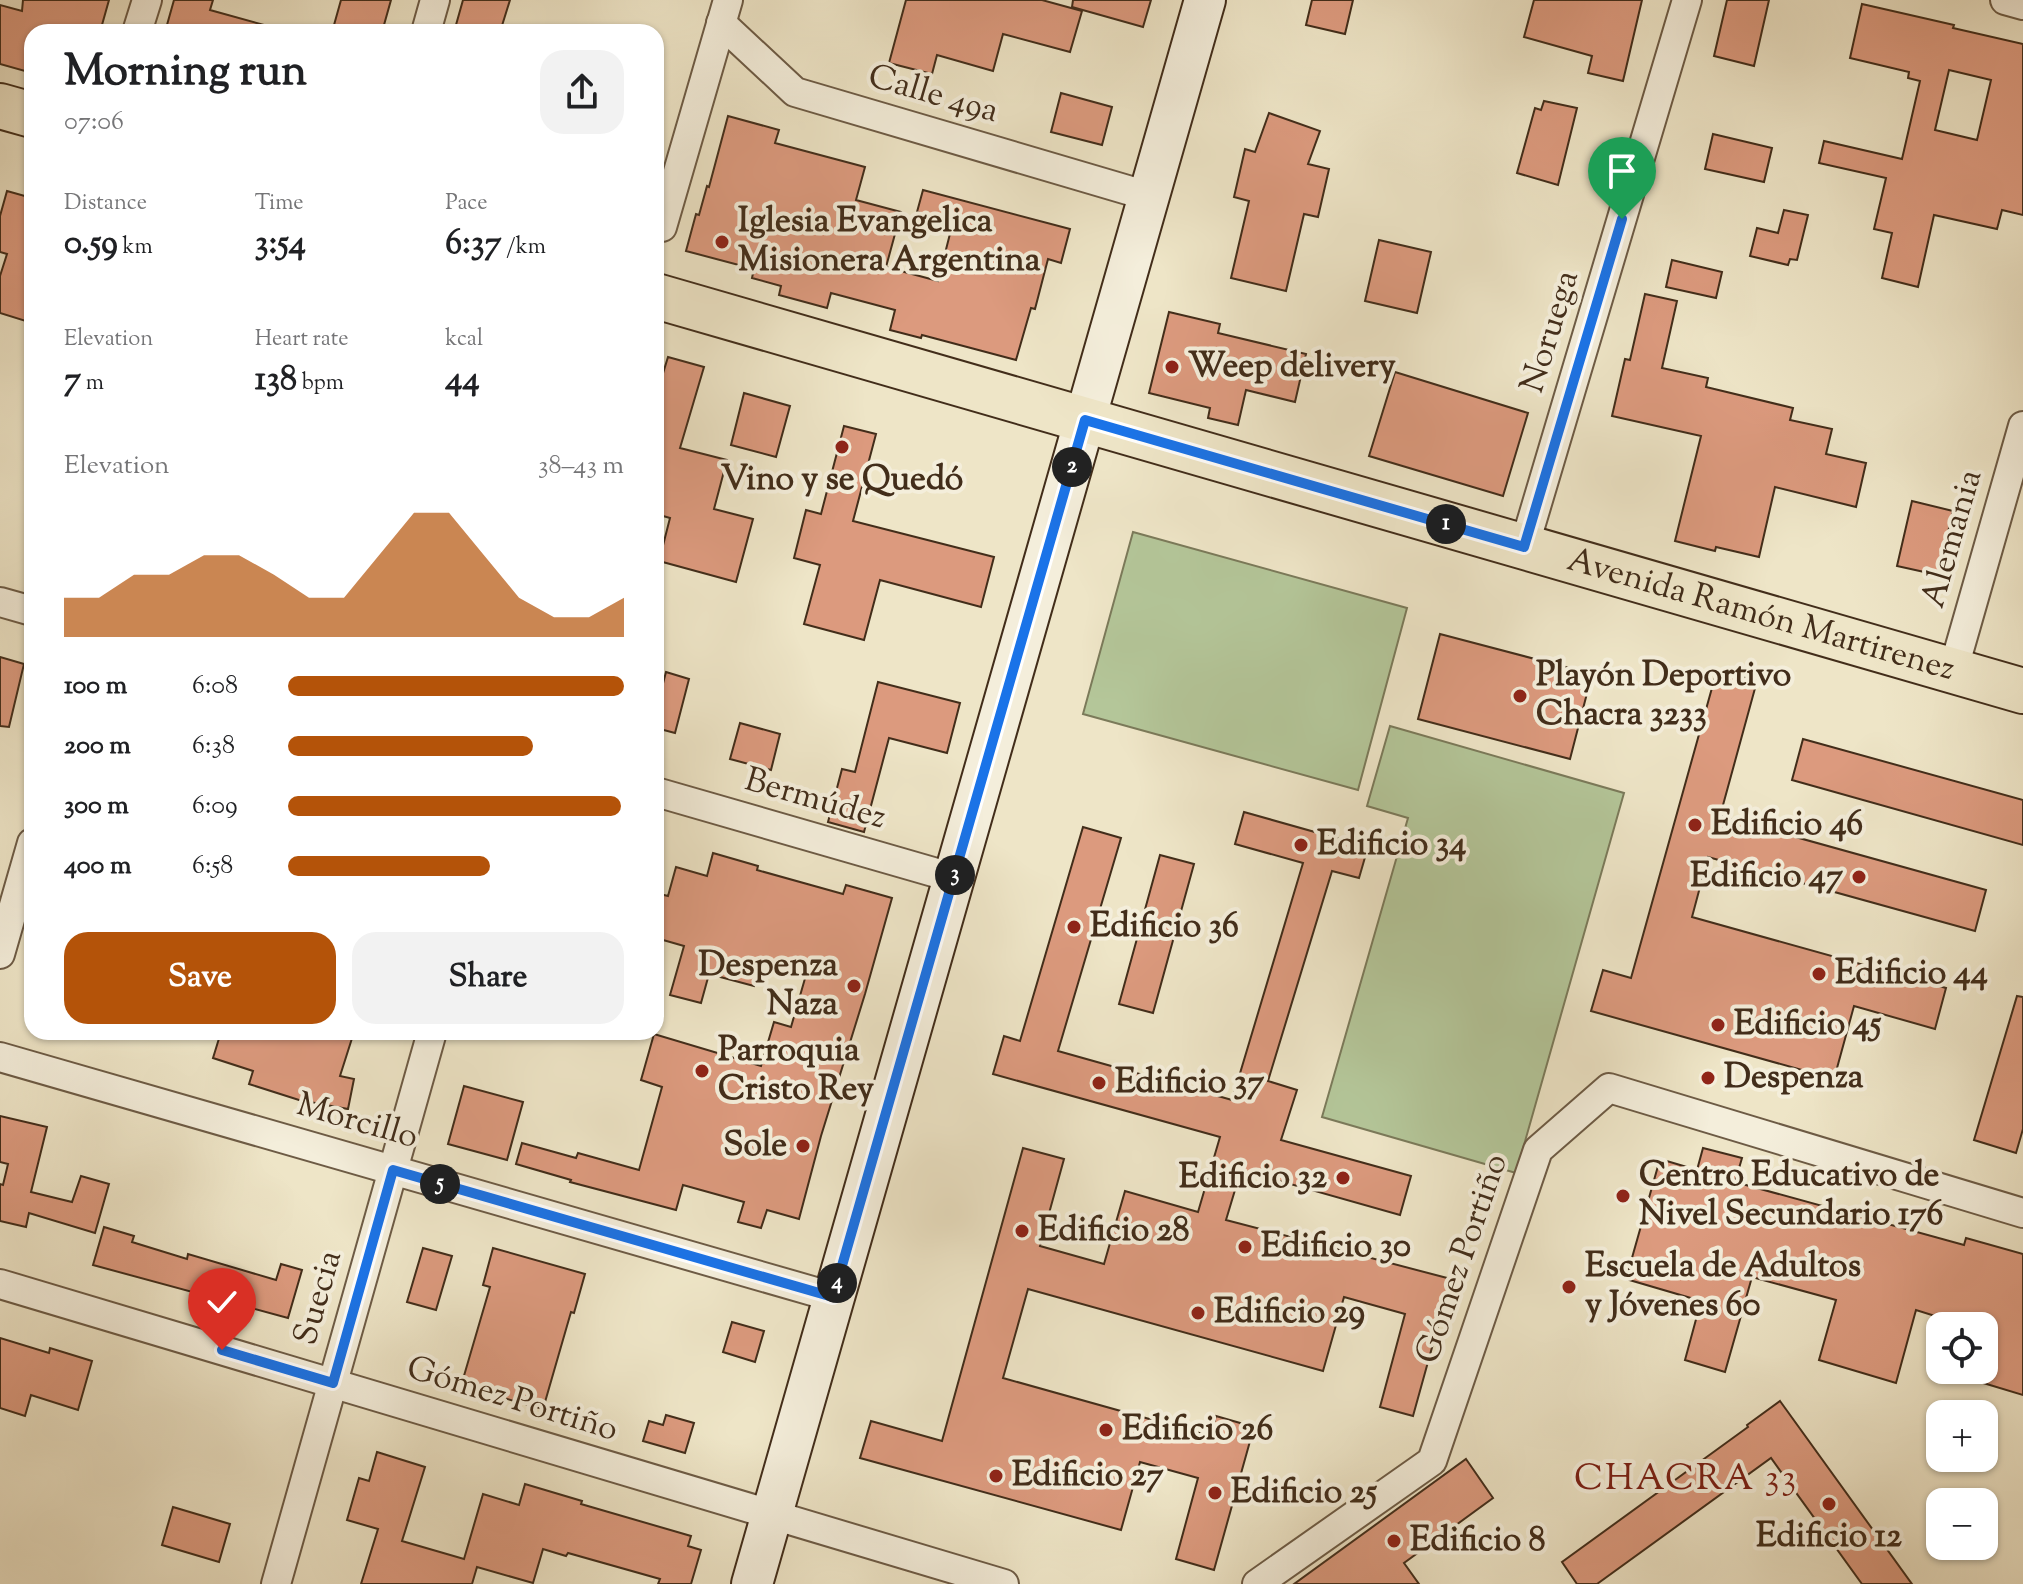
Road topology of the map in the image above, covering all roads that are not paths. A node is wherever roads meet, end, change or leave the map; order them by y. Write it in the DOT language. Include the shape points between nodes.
graph roads {
  1 [pos="147,0"];
  2 [pos="435,0"];
  3 [pos="1205,0"];
  4 [pos="1687,0"];
  5 [pos="2005,0"];
  6 [pos="2023,5"];
  7 [pos="725,12"];
  8 [pos="140,24"];
  9 [pos="428,24"];
  10 [pos="0,106"];
  11 [pos="24,113"];
  12 [pos="1148,196"];
  13 [pos="664,220"];
  14 [pos="664,298"];
  15 [pos="1085,420"];
  16 [pos="2023,426"];
  17 [pos="1524,547"];
  18 [pos="0,602"];
  19 [pos="24,609"];
  20 [pos="1953,671"];
  21 [pos="2023,691"];
  22 [pos="664,794"];
  23 [pos="24,871"];
  24 [pos="954,878"];
  25 [pos="0,954"];
  26 [pos="430,1040"];
  27 [pos="0,1057"];
  28 [pos="393,1170"];
  29 [pos="2023,1213"];
  30 [pos="0,1284"];
  31 [pos="833,1297"];
  32 [pos="333,1383"];
  33 [pos="771,1515"];
  34 [pos="276,1584"];
  35 [pos="752,1584"];
  36 [pos="1004,1584"];
  37 [pos="1257,1584"];
  1 -- 8 [label="street"];
  2 -- 9 [label="street"];
  3 -- 12 [label="main road"];
  4 -- 17 [label="street, Noruega"];
  5 -- 6 [label="street"];
  7 -- 12 [label="street, Calle 49a" via="795,92"];
  7 -- 13 [label="street"];
  10 -- 11 [label="main road"];
  12 -- 15 [label="main road"];
  14 -- 15 [label="main road, Avenida Ramón Martirenez"];
  15 -- 17 [label="main road, Avenida Ramón Martirenez"];
  15 -- 24 [label="main road"];
  16 -- 20 [label="street, Alemania"];
  17 -- 20 [label="main road, Avenida Ramón Martirenez"];
  18 -- 19 [label="street"];
  20 -- 21 [label="main road, Avenida Ramón Martirenez"];
  22 -- 24 [label="street, Bermúdez"];
  23 -- 25 [label="street"];
  24 -- 31 [label="main road"];
  26 -- 28 [label="street, Suecia"];
  27 -- 28 [label="street, Morcillo"];
  28 -- 31 [label="street, Morcillo"];
  28 -- 32 [label="street, Suecia"];
  29 -- 37 [label="street, Gómez Portiño" via="1609,1088 1538,1150 1432,1461"];
  30 -- 32 [label="street, Gómez Portiño"];
  31 -- 33 [label="main road"];
  32 -- 33 [label="street, Gómez Portiño"];
  32 -- 34 [label="street, Suecia"];
  33 -- 35 [label="main road"];
  33 -- 36 [label="street, Gómez Portiño"];
}
